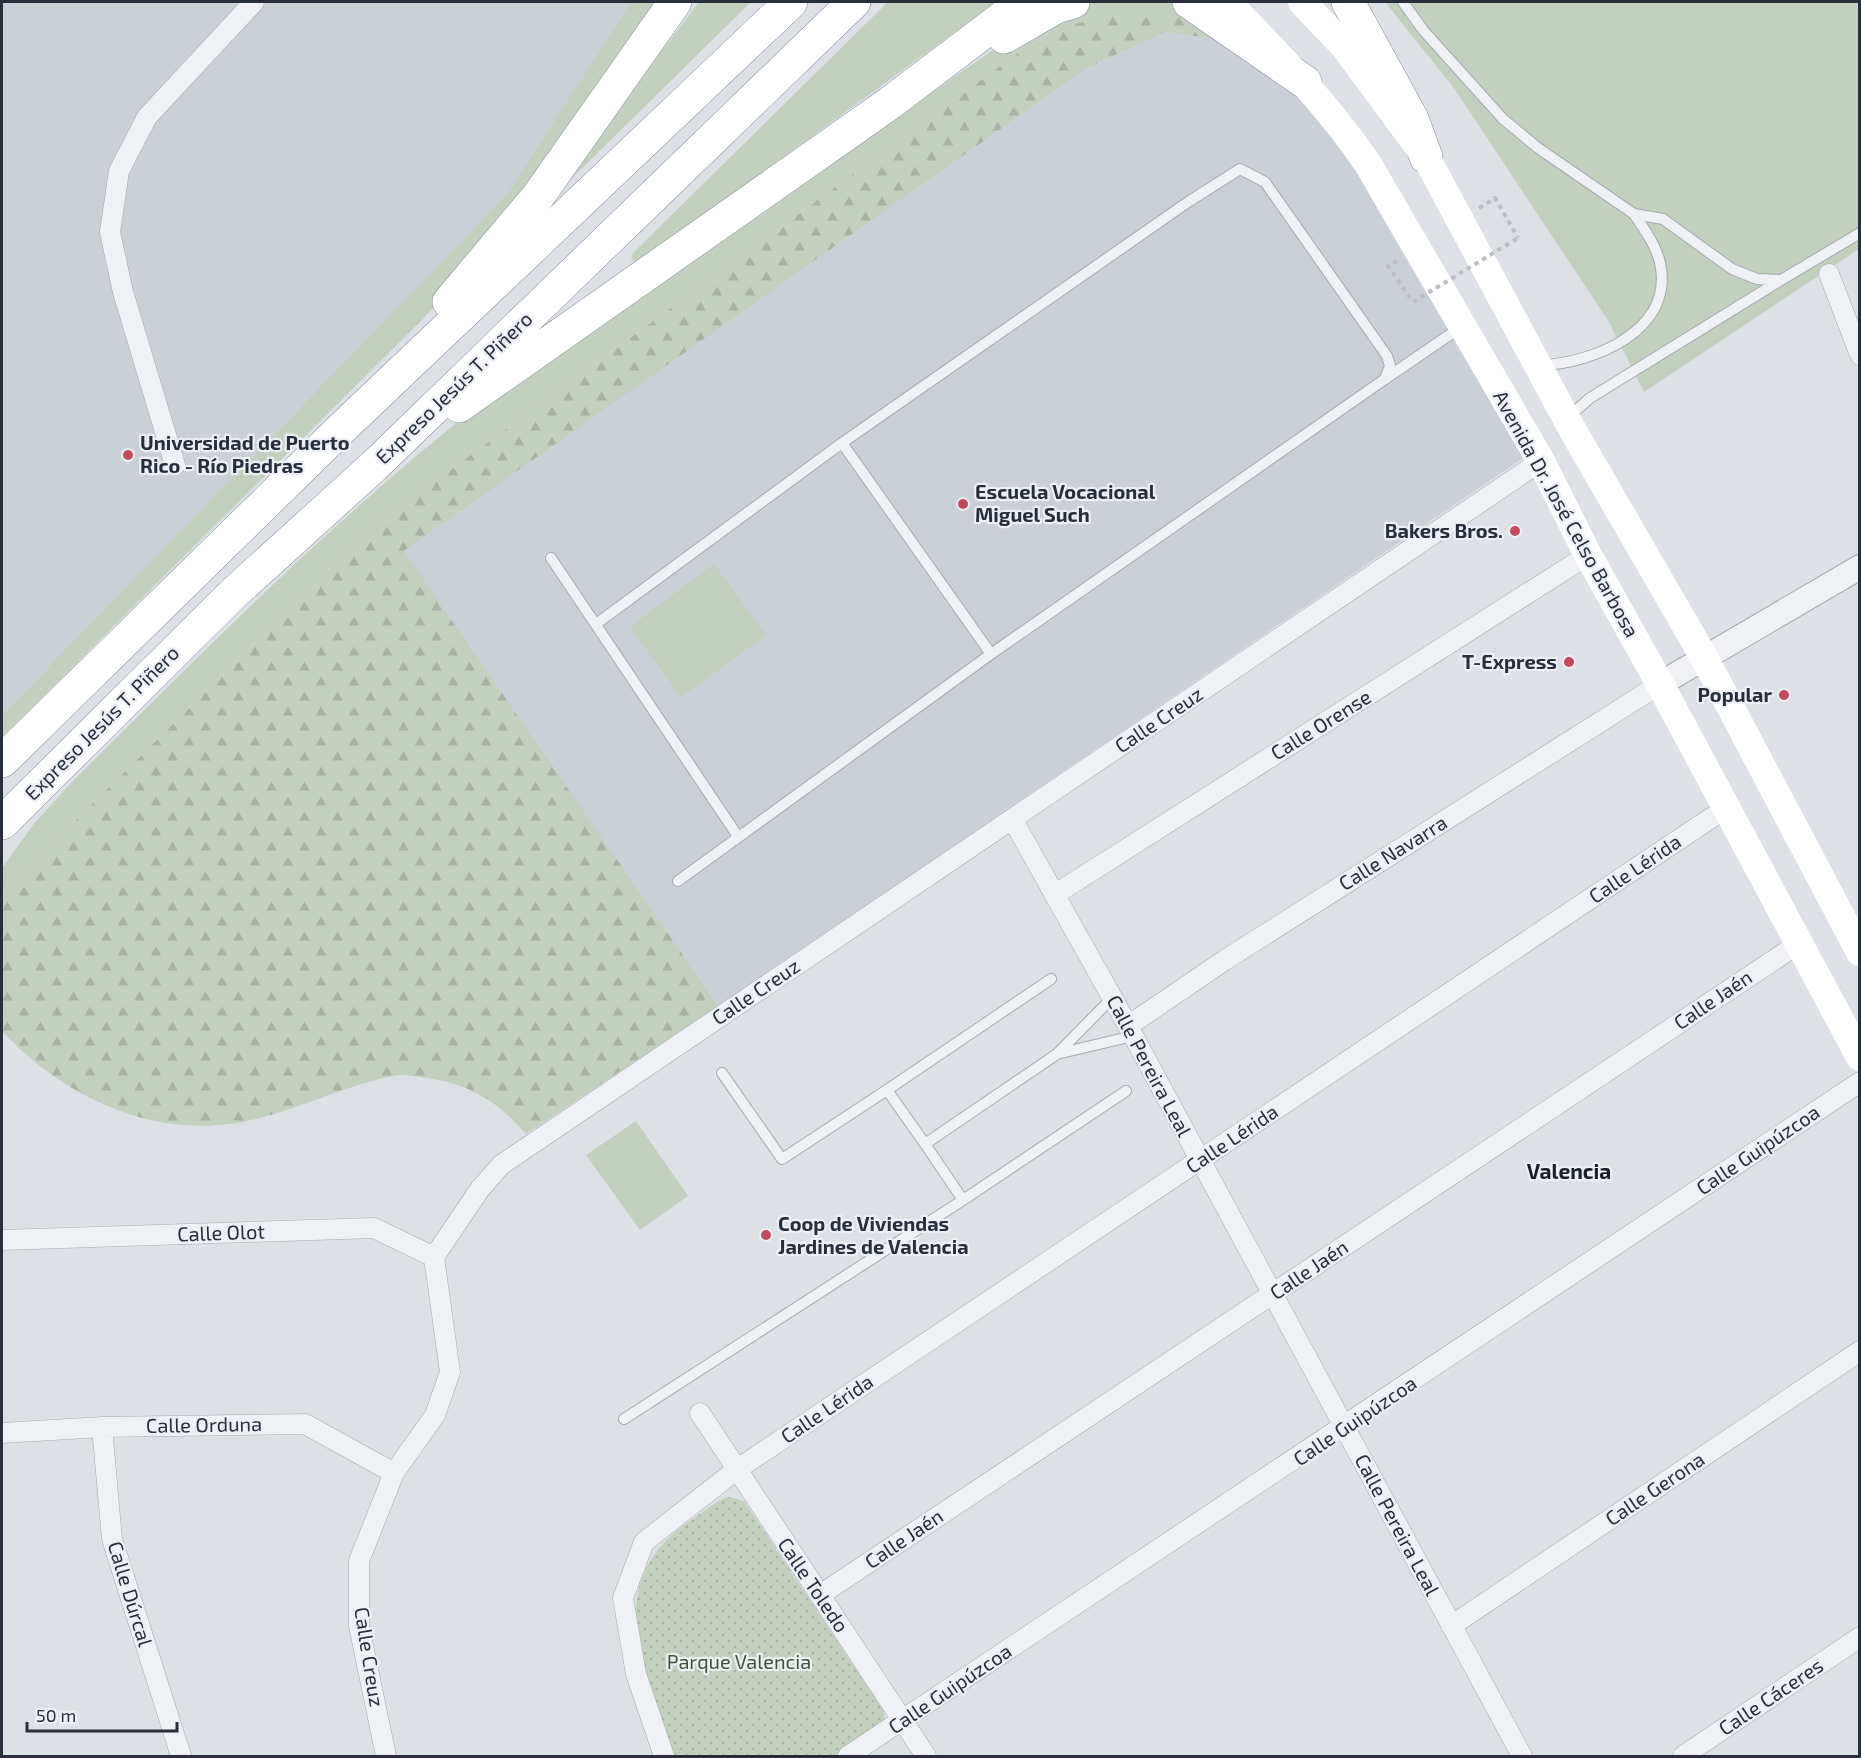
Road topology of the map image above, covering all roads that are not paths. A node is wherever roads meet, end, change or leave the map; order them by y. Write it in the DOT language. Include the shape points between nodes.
graph roads {
  1 [pos="254,2"];
  2 [pos="675,2"];
  3 [pos="791,2"];
  4 [pos="854,2"];
  5 [pos="1023,2"];
  6 [pos="1073,2"];
  7 [pos="1189,2"];
  8 [pos="1227,2"];
  9 [pos="1302,2"];
  10 [pos="1348,2"];
  11 [pos="1403,2"];
  12 [pos="1305,82"];
  13 [pos="890,103"];
  14 [pos="1426,157"];
  15 [pos="1634,214"];
  16 [pos="1860,233"];
  17 [pos="1829,274"];
  18 [pos="1781,280"];
  19 [pos="1461,327"];
  20 [pos="1860,355"];
  21 [pos="1537,365"];
  22 [pos="1384,380"];
  23 [pos="342,428"];
  24 [pos="1572,429"];
  25 [pos="842,443"];
  26 [pos="1541,461"];
  27 [pos="175,465"];
  28 [pos="374,466"];
  29 [pos="1588,555"];
  30 [pos="551,558"];
  31 [pos="1860,567"];
  32 [pos="596,624"];
  33 [pos="991,654"];
  34 [pos="1705,659"];
  35 [pos="1660,684"];
  36 [pos="2,760"];
  37 [pos="1726,808"];
  38 [pos="1013,820"];
  39 [pos="2,824"];
  40 [pos="737,835"];
  41 [pos="678,881"];
  42 [pos="1054,895"];
  43 [pos="1798,944"];
  44 [pos="1860,952"];
  45 [pos="1051,979"];
  46 [pos="1112,998"];
  47 [pos="1130,1031"];
  48 [pos="1057,1054"];
  49 [pos="1860,1057"];
  50 [pos="722,1073"];
  51 [pos="1860,1082"];
  52 [pos="887,1090"];
  53 [pos="1126,1091"];
  54 [pos="925,1144"];
  55 [pos="1200,1161"];
  56 [pos="963,1200"];
  57 [pos="2,1240"];
  58 [pos="434,1257"];
  59 [pos="1273,1294"];
  60 [pos="1860,1352"];
  61 [pos="700,1413"];
  62 [pos="624,1419"];
  63 [pos="102,1427"];
  64 [pos="1345,1427"];
  65 [pos="2,1433"];
  66 [pos="736,1470"];
  67 [pos="394,1473"];
  68 [pos="819,1595"];
  69 [pos="1451,1626"];
  70 [pos="1860,1637"];
  71 [pos="903,1720"];
  72 [pos="181,1756"];
  73 [pos="387,1756"];
  74 [pos="664,1756"];
  75 [pos="848,1756"];
  76 [pos="926,1756"];
  77 [pos="1522,1756"];
  78 [pos="1683,1756"];
  1 -- 27 [label="street" via="147,117 119,171 110,232 123,292"];
  2 -- 23 [label="highway" via="539,195"];
  3 -- 23 [label="highway"];
  4 -- 28 [label="highway, Expreso Jesús T. Piñero"];
  5 -- 13 [label="highway"];
  6 -- 13 [label="highway" via="1056,7"];
  7 -- 12 [label="highway"];
  8 -- 12 [label="main road, Avenida Dr. José Celso Barbosa"];
  9 -- 14 [label="main road" via="1344,46"];
  10 -- 14 [label="highway" via="1412,119"];
  11 -- 15 [label="lane" via="1503,119"];
  12 -- 19 [label="main road, Avenida Dr. José Celso Barbosa" via="1368,164"];
  13 -- 28 [label="highway"];
  14 -- 21 [label="main road"];
  15 -- 18 [label="lane" via="1663,219 1732,269 1757,279"];
  15 -- 21 [label="lane" via="1655,247 1661,265 1660,288 1643,325 1626,339 1590,356"];
  16 -- 18 [label="lane"];
  17 -- 20 [label="street"];
  18 -- 24 [label="lane" via="1590,398 1574,412"];
  19 -- 22 [label="lane"];
  19 -- 26 [label="main road, Avenida Dr. José Celso Barbosa"];
  21 -- 24 [label="main road"];
  22 -- 25 [label="lane" via="1390,366 1387,356 1265,182 1240,170 1188,202"];
  22 -- 33 [label="lane"];
  23 -- 36 [label="highway"];
  24 -- 34 [label="main road"];
  25 -- 32 [label="lane"];
  25 -- 33 [label="lane"];
  26 -- 29 [label="main road, Avenida Dr. José Celso Barbosa"];
  26 -- 38 [label="street, Calle Creuz"];
  28 -- 39 [label="highway, Expreso Jesús T. Piñero" via="236,591"];
  29 -- 35 [label="main road, Avenida Dr. José Celso Barbosa"];
  29 -- 42 [label="street, Calle Orense"];
  30 -- 32 [label="lane"];
  31 -- 34 [label="street"];
  32 -- 40 [label="lane"];
  33 -- 40 [label="lane"];
  34 -- 35 [label="street"];
  34 -- 44 [label="main road"];
  35 -- 37 [label="main road, Avenida Dr. José Celso Barbosa"];
  35 -- 47 [label="street, Calle Navarra" via="1225,960"];
  37 -- 43 [label="main road, Avenida Dr. José Celso Barbosa"];
  37 -- 55 [label="street, Calle Lérida"];
  38 -- 42 [label="street, Calle Pereira Leal"];
  38 -- 58 [label="street, Calle Creuz" via="506,1159 480,1189"];
  40 -- 41 [label="lane"];
  42 -- 46 [label="street, Calle Pereira Leal"];
  43 -- 49 [label="main road, Avenida Dr. José Celso Barbosa"];
  43 -- 59 [label="street, Calle Jaén"];
  45 -- 52 [label="lane"];
  46 -- 47 [label="street, Calle Pereira Leal"];
  46 -- 48 [label="lane"];
  47 -- 48 [label="lane"];
  47 -- 55 [label="street, Calle Pereira Leal"];
  48 -- 54 [label="lane"];
  50 -- 52 [label="lane" via="782,1159"];
  51 -- 64 [label="street, Calle Guipúzcoa"];
  52 -- 54 [label="lane"];
  53 -- 56 [label="lane"];
  54 -- 56 [label="lane"];
  55 -- 59 [label="street, Calle Pereira Leal"];
  55 -- 66 [label="street, Calle Lérida"];
  56 -- 62 [label="lane"];
  57 -- 58 [label="street, Calle Olot" via="374,1228"];
  58 -- 67 [label="street, Calle Creuz" via="450,1372 435,1415"];
  59 -- 64 [label="street, Calle Pereira Leal"];
  59 -- 68 [label="street, Calle Jaén"];
  60 -- 69 [label="street, Calle Gerona"];
  61 -- 66 [label="street, Calle Toledo"];
  63 -- 65 [label="street, Calle Orduna"];
  63 -- 67 [label="street, Calle Orduna" via="305,1424"];
  63 -- 72 [label="street, Calle Dúrcal" via="112,1539"];
  64 -- 69 [label="street, Calle Pereira Leal"];
  64 -- 71 [label="street, Calle Guipúzcoa"];
  66 -- 68 [label="street, Calle Toledo"];
  66 -- 74 [label="street, Calle Lérida" via="644,1542 623,1598 636,1674"];
  67 -- 73 [label="street, Calle Creuz" via="359,1561 359,1626"];
  68 -- 71 [label="street, Calle Toledo"];
  69 -- 77 [label="street, Calle Pereira Leal"];
  70 -- 78 [label="street, Calle Cáceres"];
  71 -- 75 [label="street, Calle Guipúzcoa"];
  71 -- 76 [label="street, Calle Toledo"];
}
